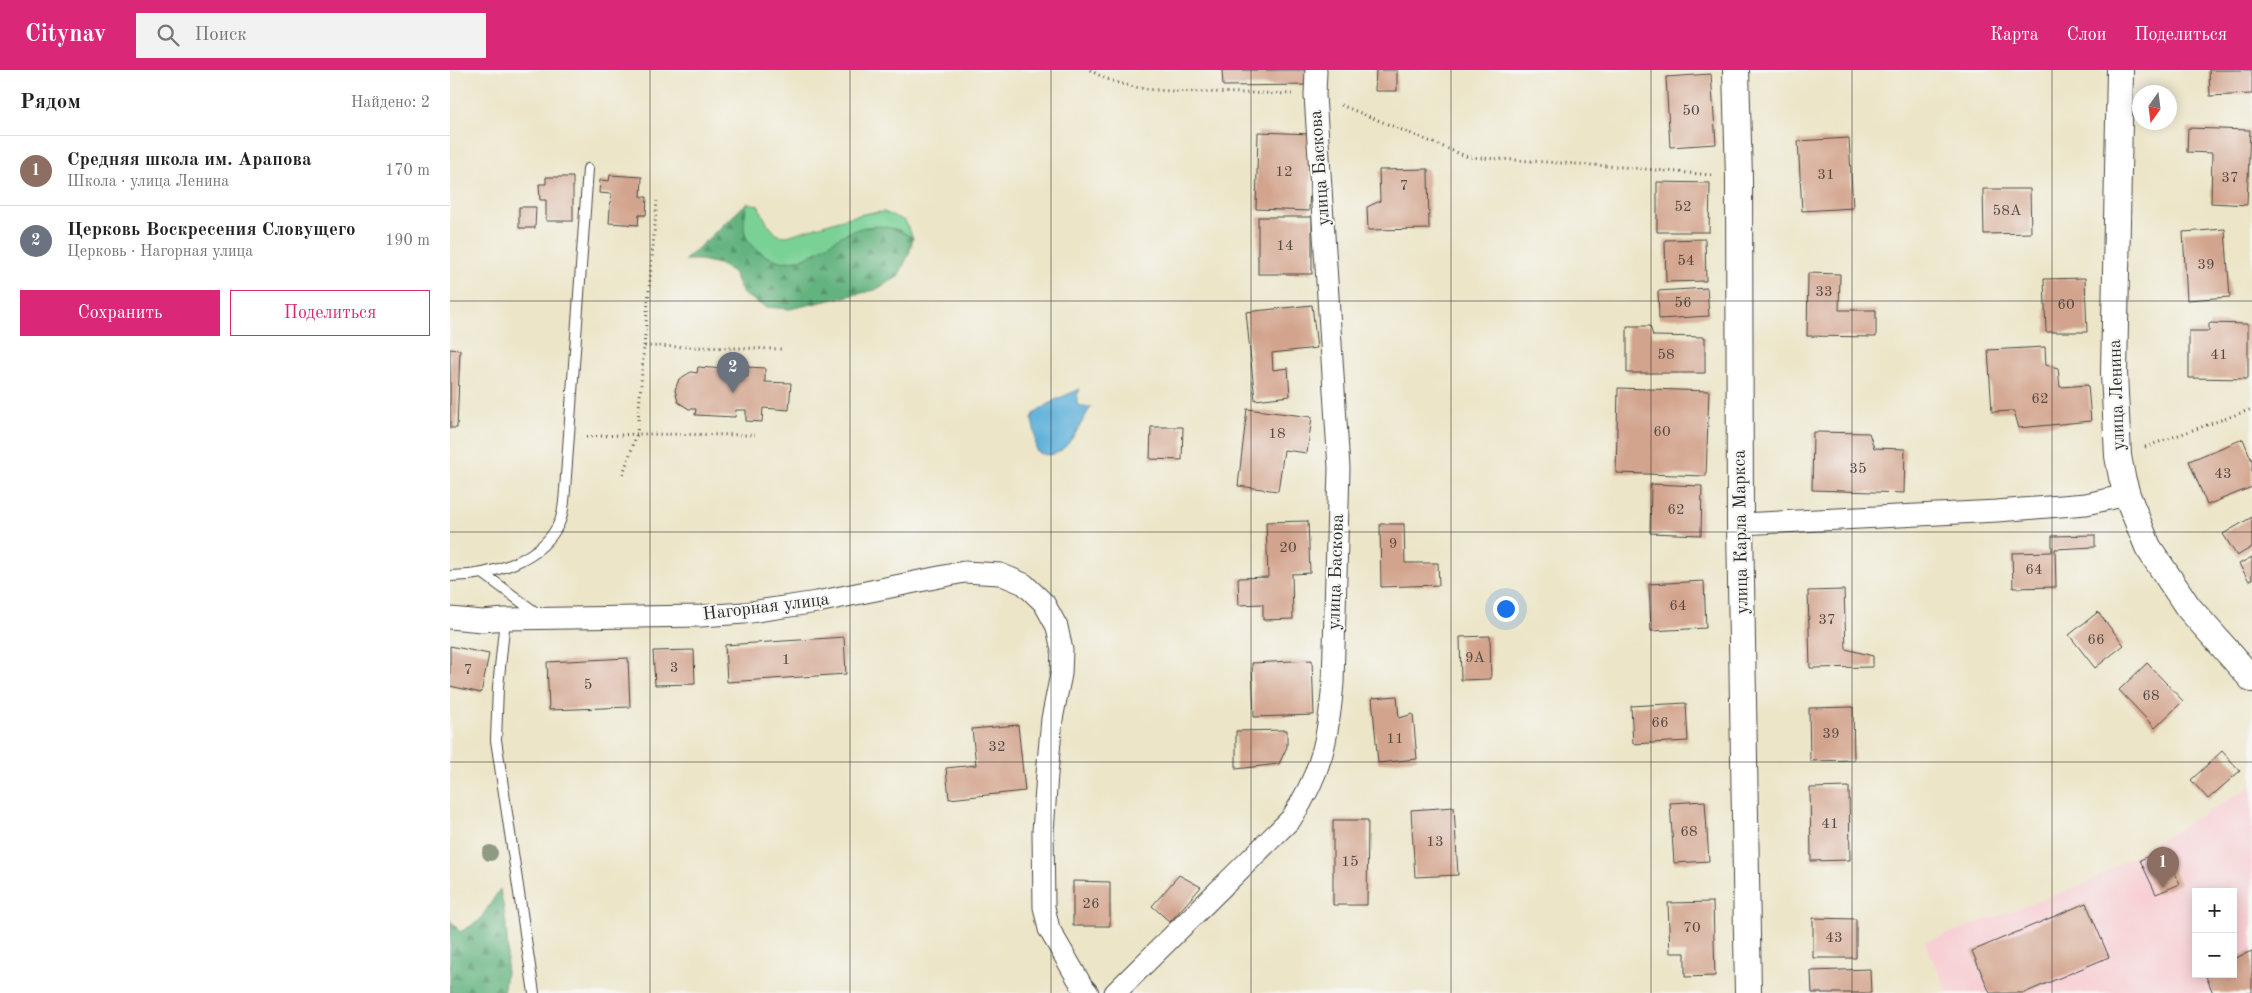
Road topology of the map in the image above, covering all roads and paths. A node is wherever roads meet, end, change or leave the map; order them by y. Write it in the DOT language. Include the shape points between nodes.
graph roads {
  1 [pos="1090,70"];
  2 [pos="1316,70"];
  3 [pos="1736,70"];
  4 [pos="2120,70"];
  5 [pos="1315,95"];
  6 [pos="588,169"];
  7 [pos="1739,178"];
  8 [pos="657,201"];
  9 [pos="644,346"];
  10 [pos="781,349"];
  11 [pos="2252,409"];
  12 [pos="637,434"];
  13 [pos="755,435"];
  14 [pos="568,438"];
  15 [pos="2118,456"];
  16 [pos="623,474"];
  17 [pos="2126,495"];
  18 [pos="1740,524"];
  19 [pos="484,574"];
  20 [pos="450,576"];
  21 [pos="450,618"];
  22 [pos="505,619"];
  23 [pos="544,619"];
  24 [pos="2252,679"];
  25 [pos="534,993"];
  26 [pos="1088,993"];
  27 [pos="1115,993"];
  28 [pos="1748,993"];
  1 -- 5 [label="path" via="1102,78 1152,90"];
  2 -- 5 [label="street, улица Баскова"];
  3 -- 7 [label="street, улица Карла Маркса"];
  4 -- 15 [label="street, улица Ленина" via="2114,373"];
  5 -- 7 [label="path" via="1468,157"];
  5 -- 27 [label="street, улица Баскова" via="1339,468 1333,683 1324,751 1308,794 1291,819"];
  6 -- 14 [label="lane"];
  7 -- 18 [label="street, улица Карла Маркса"];
  8 -- 9 [label="path"];
  9 -- 10 [label="path"];
  9 -- 12 [label="path"];
  11 -- 15 [label="path"];
  12 -- 13 [label="path"];
  12 -- 14 [label="path"];
  12 -- 16 [label="path"];
  14 -- 19 [label="lane" via="563,509 554,530 531,554"];
  15 -- 17 [label="street, улица Ленина"];
  17 -- 18 [label="street" via="2086,504 1997,511"];
  17 -- 24 [label="street, улица Ленина" via="2148,546 2188,607"];
  18 -- 28 [label="street, улица Карла Маркса"];
  19 -- 20 [label="lane"];
  19 -- 23 [label="lane"];
  21 -- 22 [label="street, Нагорная улица" via="482,622"];
  22 -- 23 [label="street, Нагорная улица"];
  22 -- 25 [label="lane" via="496,740"];
  23 -- 26 [label="street, Нагорная улица" via="744,613 818,602 964,572 1000,574 1024,584 1044,603 1057,627 1062,650 1046,774 1044,907 1049,929"];
}
